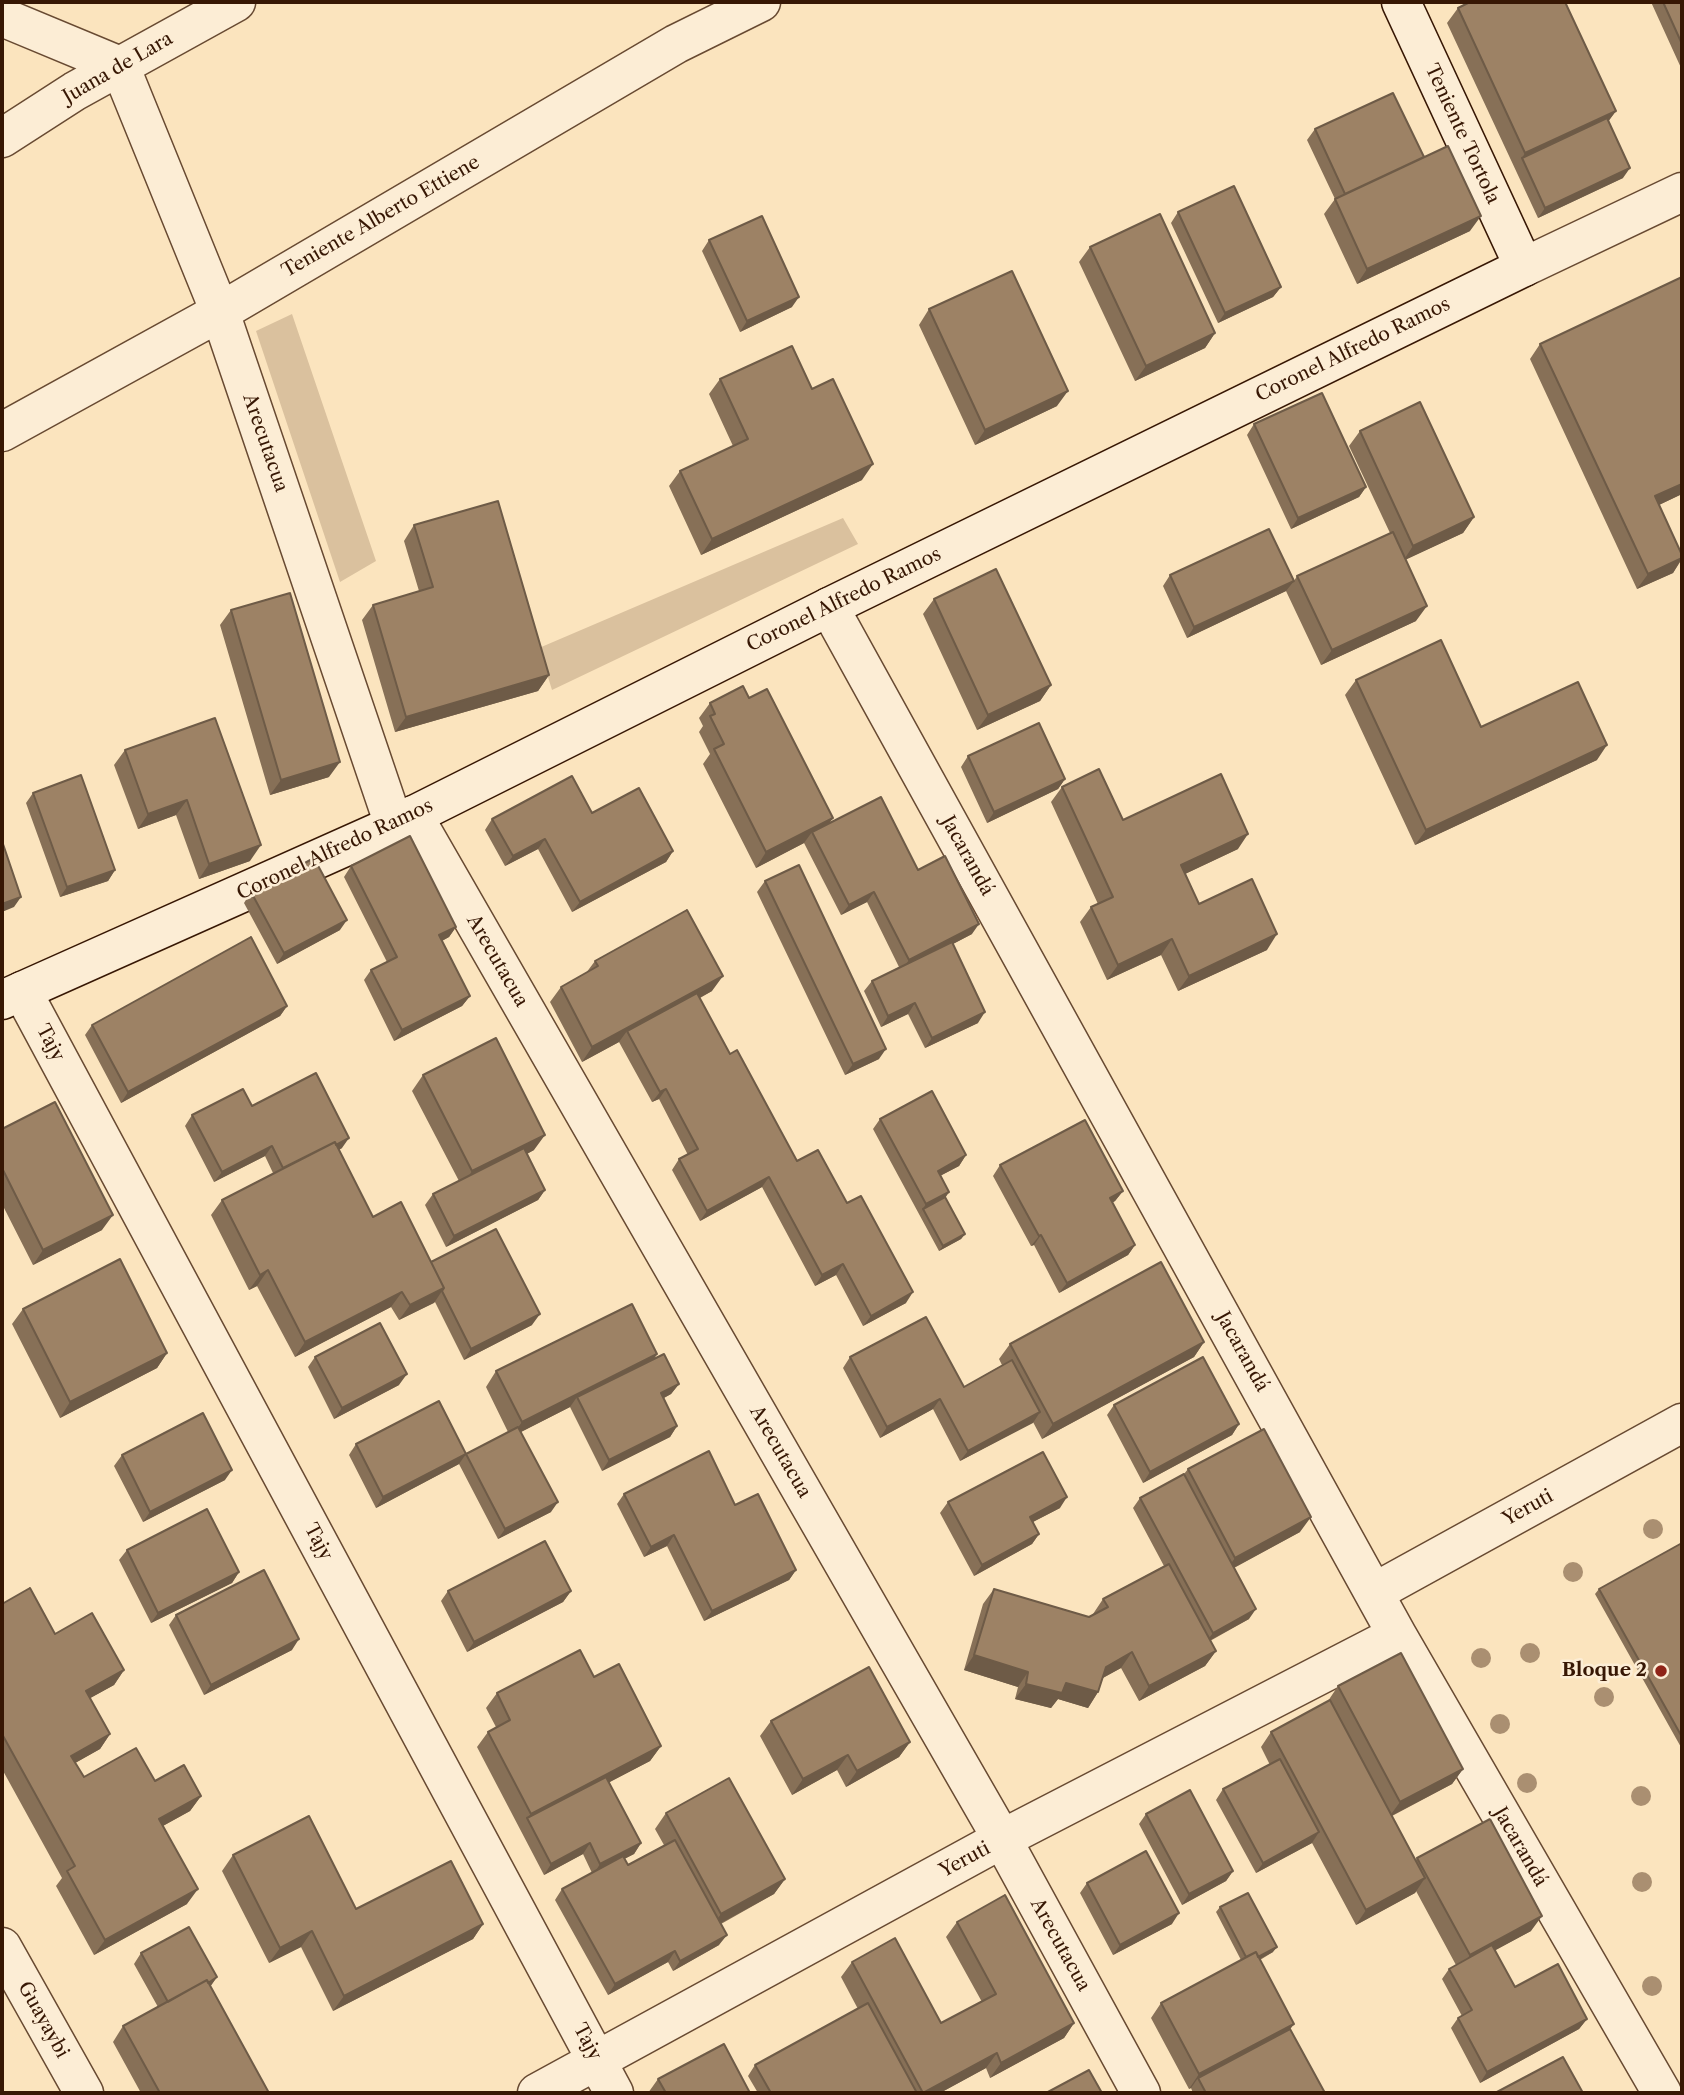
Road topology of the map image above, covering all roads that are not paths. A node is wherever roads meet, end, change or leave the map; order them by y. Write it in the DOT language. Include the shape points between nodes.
graph roads {
  1 [pos="236,2"];
  2 [pos="761,2"];
  3 [pos="1401,2"];
  4 [pos="2,17"];
  5 [pos="120,66"];
  6 [pos="2,138"];
  7 [pos="1682,192"];
  8 [pos="1524,267"];
  9 [pos="220,312"];
  10 [pos="2,432"];
  11 [pos="829,607"];
  12 [pos="404,820"];
  13 [pos="12,996"];
  14 [pos="1682,1423"];
  15 [pos="1375,1592"];
  16 [pos="1397,1635"];
  17 [pos="1002,1839"];
  18 [pos="2,1947"];
  19 [pos="596,2059"];
  20 [pos="84,2093"];
  21 [pos="537,2093"];
  22 [pos="614,2093"];
  23 [pos="1141,2093"];
  24 [pos="1662,2093"];
  1 -- 5 [label="street, Juana de Lara"];
  2 -- 9 [label="street, Teniente Alberto Ettiene" via="676,44"];
  3 -- 8 [label="street, Teniente Tortola"];
  4 -- 5 [label="street"];
  5 -- 6 [label="street, Juana de Lara"];
  5 -- 9 [label="street, Arecutacua"];
  7 -- 8 [label="street, Coronel Alfredo Ramos"];
  8 -- 11 [label="street, Coronel Alfredo Ramos"];
  9 -- 10 [label="street, Teniente Alberto Ettiene"];
  9 -- 12 [label="street, Arecutacua"];
  11 -- 12 [label="street, Coronel Alfredo Ramos"];
  11 -- 15 [label="street, Jacarandá"];
  12 -- 13 [label="street, Coronel Alfredo Ramos"];
  12 -- 17 [label="street, Arecutacua"];
  13 -- 19 [label="street, Tajy"];
  14 -- 15 [label="street, Yeruti"];
  15 -- 16 [label="street, Jacarandá"];
  16 -- 17 [label="street, Yeruti"];
  16 -- 24 [label="street, Jacarandá"];
  17 -- 19 [label="street, Yeruti"];
  17 -- 23 [label="street, Arecutacua"];
  18 -- 20 [label="street, Guayaybi"];
  19 -- 21 [label="street, Yeruti"];
  19 -- 22 [label="street, Tajy"];
}
